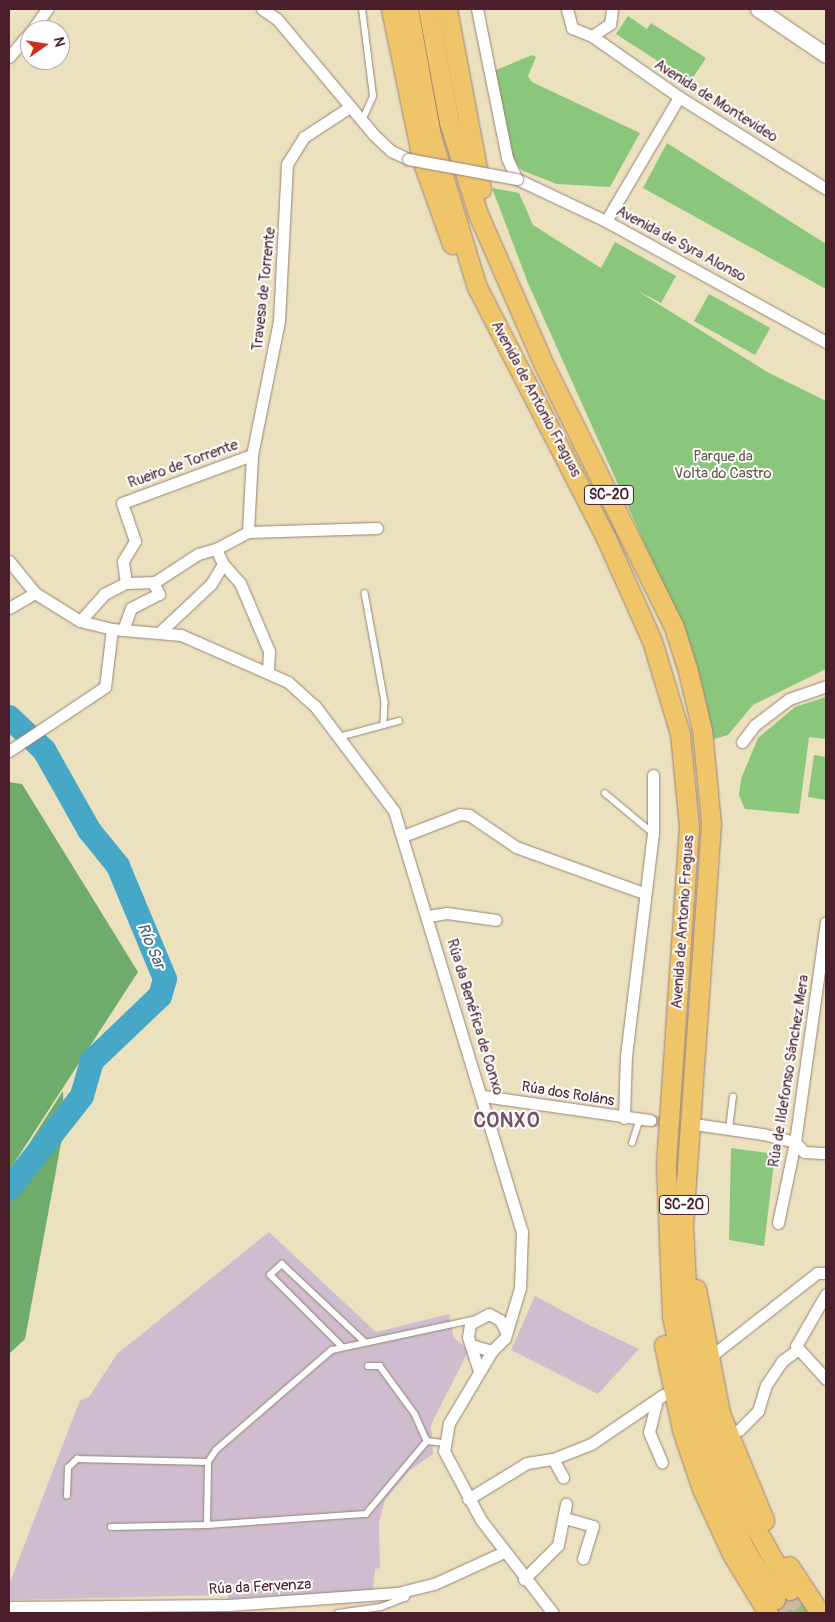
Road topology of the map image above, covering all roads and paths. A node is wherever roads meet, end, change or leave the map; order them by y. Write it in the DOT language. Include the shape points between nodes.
graph roads {
  1 [pos="47,9"];
  2 [pos="262,9"];
  3 [pos="362,9"];
  4 [pos="391,9"];
  5 [pos="408,9"];
  6 [pos="428,9"];
  7 [pos="447,9"];
  8 [pos="477,9"];
  9 [pos="567,9"];
  10 [pos="612,9"];
  11 [pos="758,9"];
  12 [pos="39,20"];
  13 [pos="592,36"];
  14 [pos="20,44"];
  15 [pos="826,55"];
  16 [pos="9,57"];
  17 [pos="679,97"];
  18 [pos="350,107"];
  19 [pos="362,121"];
  20 [pos="517,179"];
  21 [pos="826,189"];
  22 [pos="606,221"];
  23 [pos="477,287"];
  24 [pos="513,293"];
  25 [pos="826,342"];
  26 [pos="252,454"];
  27 [pos="376,528"];
  28 [pos="248,532"];
  29 [pos="216,549"];
  30 [pos="9,561"];
  31 [pos="223,564"];
  32 [pos="153,582"];
  33 [pos="126,584"];
  34 [pos="35,592"];
  35 [pos="365,593"];
  36 [pos="9,608"];
  37 [pos="80,621"];
  38 [pos="118,630"];
  39 [pos="160,632"];
  40 [pos="268,671"];
  41 [pos="826,686"];
  42 [pos="399,721"];
  43 [pos="384,724"];
  44 [pos="339,737"];
  45 [pos="742,742"];
  46 [pos="9,752"];
  47 [pos="653,775"];
  48 [pos="605,793"];
  49 [pos="653,834"];
  50 [pos="403,836"];
  51 [pos="644,893"];
  52 [pos="428,916"];
  53 [pos="496,920"];
  54 [pos="826,922"];
  55 [pos="483,1096"];
  56 [pos="733,1097"];
  57 [pos="624,1118"];
  58 [pos="645,1120"];
  59 [pos="700,1125"];
  60 [pos="729,1129"];
  61 [pos="795,1142"];
  62 [pos="632,1143"];
  63 [pos="826,1154"];
  64 [pos="778,1223"];
  65 [pos="826,1273"];
  66 [pos="826,1294"];
  67 [pos="516,1301"];
  68 [pos="496,1316"];
  69 [pos="473,1320"];
  70 [pos="453,1322"];
  71 [pos="505,1330"];
  72 [pos="468,1332"];
  73 [pos="364,1342"];
  74 [pos="341,1346"];
  75 [pos="474,1346"];
  76 [pos="797,1350"];
  77 [pos="492,1351"];
  78 [pos="715,1353"];
  79 [pos="368,1366"];
  80 [pos="479,1371"];
  81 [pos="826,1379"];
  82 [pos="738,1430"];
  83 [pos="427,1441"];
  84 [pos="444,1443"];
  85 [pos="553,1459"];
  86 [pos="208,1462"];
  87 [pos="662,1462"];
  88 [pos="563,1477"];
  89 [pos="67,1496"];
  90 [pos="468,1499"];
  91 [pos="566,1504"];
  92 [pos="565,1518"];
  93 [pos="207,1525"];
  94 [pos="111,1528"];
  95 [pos="504,1552"];
  96 [pos="583,1558"];
  97 [pos="524,1579"];
  98 [pos="409,1591"];
  99 [pos="785,1598"];
  100 [pos="9,1607"];
  101 [pos="381,1607"];
  102 [pos="338,1613"];
  103 [pos="351,1613"];
  104 [pos="383,1613"];
  105 [pos="553,1613"];
  106 [pos="820,1613"];
  1 -- 12 [label="street"];
  2 -- 18 [label="street, Avenida de Syra Alonso" via="277,19"];
  3 -- 19 [label="lane" via="373,96"];
  4 -- 23 [label="highway" via="433,197 461,266"];
  5 -- 23 [label="highway, Avenida de Antonio Fraguas / SC-20" via="431,136"];
  6 -- 24 [label="highway, Avenida de Antonio Fraguas / SC-20" via="460,167"];
  7 -- 24 [label="highway" via="474,167"];
  8 -- 20 [label="street" via="507,158"];
  9 -- 13 [label="street, Avenida de Montevideo" via="572,28"];
  10 -- 13 [label="street" via="610,24"];
  11 -- 15 [label="street"];
  13 -- 17 [label="street, Avenida de Montevideo"];
  14 -- 16 [label="street"];
  17 -- 21 [label="street, Avenida de Montevideo"];
  17 -- 22 [label="street"];
  18 -- 19 [label="street, Avenida de Syra Alonso"];
  18 -- 26 [label="street, Travesa de Torrente" via="304,137 286,164 279,321"];
  19 -- 20 [label="street, Avenida de Syra Alonso, bridge" via="391,151 408,159"];
  20 -- 22 [label="street, Avenida de Syra Alonso"];
  22 -- 25 [label="street, Avenida de Syra Alonso"];
  23 -- 99 [label="highway, Avenida de Antonio Fraguas / SC-20" via="606,538 652,641 680,734 689,843 667,1148 667,1252 672,1317 687,1398 720,1498"];
  24 -- 99 [label="highway, Avenida de Antonio Fraguas / SC-20" via="674,627 702,730 711,824 686,1163 685,1258 696,1290 720,1413 765,1522"];
  26 -- 28 [label="street, Travesa de Torrente"];
  26 -- 33 [label="street, Rueiro de Torrente" via="122,503 135,541 123,562"];
  27 -- 28 [label="street"];
  28 -- 29 [label="street"];
  29 -- 31 [label="street"];
  29 -- 32 [label="street" via="198,554"];
  30 -- 34 [label="street, Rúa da Benéfica de Conxo"];
  31 -- 39 [label="street" via="211,584"];
  31 -- 40 [label="street" via="240,582 270,651"];
  32 -- 33 [label="street"];
  32 -- 38 [label="street" via="159,594 131,608"];
  33 -- 37 [label="street" via="104,594"];
  34 -- 36 [label="street"];
  34 -- 37 [label="street, Rúa da Benéfica de Conxo"];
  35 -- 43 [label="lane" via="385,702"];
  37 -- 38 [label="street, Rúa da Benéfica de Conxo"];
  38 -- 39 [label="street, Rúa da Benéfica de Conxo"];
  38 -- 46 [label="street" via="105,687"];
  39 -- 40 [label="street, Rúa da Benéfica de Conxo" via="202,642"];
  40 -- 44 [label="street, Rúa da Benéfica de Conxo" via="301,691"];
  41 -- 45 [label="street" via="789,699 755,725"];
  42 -- 43 [label="lane"];
  43 -- 44 [label="lane"];
  44 -- 50 [label="street, Rúa da Benéfica de Conxo" via="389,804"];
  47 -- 49 [label="street"];
  48 -- 49 [label="lane"];
  49 -- 51 [label="street"];
  50 -- 51 [label="street" via="460,814 469,815 516,847"];
  50 -- 52 [label="street, Rúa da Benéfica de Conxo"];
  51 -- 57 [label="street" via="626,1056"];
  52 -- 53 [label="street" via="447,913"];
  52 -- 55 [label="street, Rúa da Benéfica de Conxo"];
  54 -- 61 [label="street, Rúa de Ildefonso Sánchez Mera"];
  55 -- 57 [label="street, Rúa dos Roláns"];
  55 -- 67 [label="street, Rúa da Benéfica de Conxo" via="522,1231 523,1265"];
  56 -- 60 [label="lane"];
  57 -- 58 [label="street, Rúa dos Roláns"];
  58 -- 62 [label="lane"];
  59 -- 60 [label="street"];
  60 -- 61 [label="street"];
  61 -- 63 [label="street" via="804,1152"];
  61 -- 64 [label="street, Rúa de Ildefonso Sánchez Mera"];
  65 -- 78 [label="street" via="818,1274"];
  66 -- 76 [label="street" via="797,1340"];
  67 -- 68 [label="street"];
  67 -- 71 [label="street, Rúa da Benéfica de Conxo"];
  68 -- 69 [label="street" via="485,1314"];
  68 -- 71 [label="street"];
  69 -- 70 [label="lane"];
  69 -- 72 [label="street"];
  70 -- 72 [label="lane"];
  70 -- 73 [label="lane"];
  71 -- 77 [label="street, Rúa da Benéfica de Conxo" via="501,1344"];
  72 -- 75 [label="street"];
  73 -- 74 [label="lane"];
  73 -- 74 [label="lane" via="282,1264 270,1275"];
  74 -- 86 [label="lane" via="235,1431"];
  75 -- 77 [label="street"];
  75 -- 80 [label="street"];
  76 -- 81 [label="street"];
  76 -- 82 [label="street" via="782,1361 766,1385 758,1411"];
  77 -- 80 [label="street, Rúa da Benéfica de Conxo"];
  79 -- 83 [label="lane" via="380,1366 415,1414"];
  80 -- 84 [label="street, Rúa da Benéfica de Conxo"];
  83 -- 84 [label="lane"];
  83 -- 93 [label="lane" via="366,1514"];
  84 -- 90 [label="street" via="447,1461"];
  85 -- 87 [label="street" via="591,1444 660,1397 649,1432"];
  85 -- 88 [label="street"];
  85 -- 90 [label="street" via="527,1462"];
  86 -- 89 [label="lane" via="77,1460 68,1468"];
  86 -- 93 [label="lane"];
  90 -- 95 [label="street"];
  91 -- 92 [label="street"];
  92 -- 96 [label="street" via="593,1526"];
  92 -- 97 [label="street" via="553,1551"];
  93 -- 94 [label="lane"];
  95 -- 97 [label="street"];
  95 -- 98 [label="street, Rúa da Fervenza"];
  97 -- 105 [label="street"];
  98 -- 100 [label="street, Rúa da Fervenza" via="229,1605"];
  98 -- 101 [label="lane" via="405,1598"];
  99 -- 106 [label="highway, SC-20"];
  101 -- 103 [label="lane"];
  101 -- 104 [label="lane"];
  102 -- 103 [label="lane"];
}
